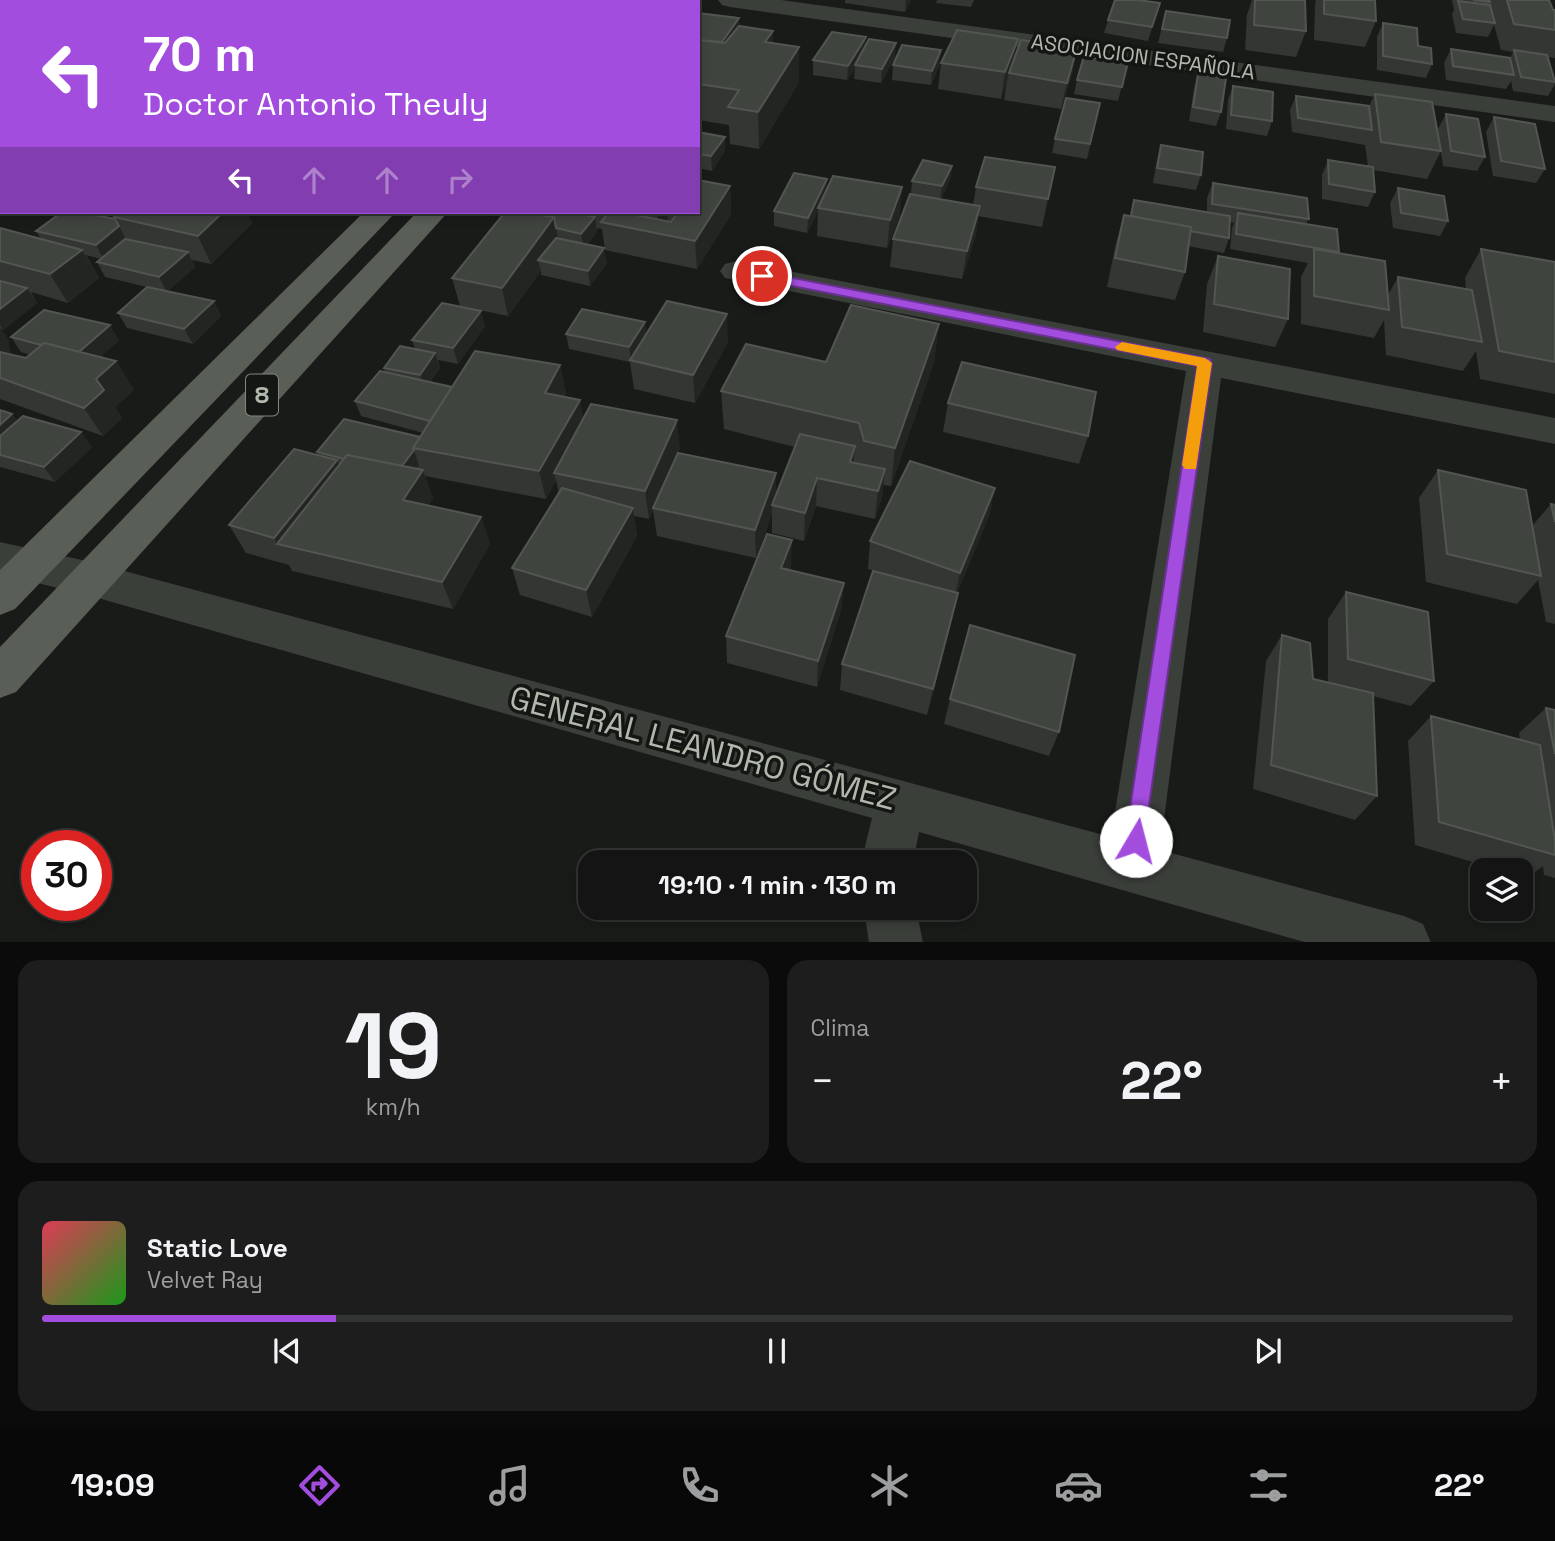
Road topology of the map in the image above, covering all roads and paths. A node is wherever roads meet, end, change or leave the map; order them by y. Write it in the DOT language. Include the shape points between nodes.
graph roads {
  1 [pos="730,0"];
  2 [pos="1555,114"];
  3 [pos="379,214"];
  4 [pos="431,214"];
  5 [pos="736,271"];
  6 [pos="1205,363"];
  7 [pos="1555,430"];
  8 [pos="16,561"];
  9 [pos="91,579"];
  10 [pos="0,597"];
  11 [pos="0,678"];
  12 [pos="900,803"];
  13 [pos="895,850"];
  14 [pos="1132,867"];
  15 [pos="1400,942"];
  1 -- 2 [label="street, ASOCIACION ESPAÑOLA"];
  3 -- 8 [label="main road, 8"];
  4 -- 9 [label="main road, 8"];
  5 -- 6 [label="street"];
  6 -- 7 [label="street"];
  6 -- 14 [label="street"];
  8 -- 9 [label="street, GENERAL LEANDRO GÓMEZ"];
  8 -- 10 [label="main road, 8"];
  9 -- 11 [label="main road, 8"];
  9 -- 12 [label="street, GENERAL LEANDRO GÓMEZ"];
  12 -- 13 [label="street"];
  12 -- 14 [label="street, GENERAL LEANDRO GÓMEZ"];
  14 -- 15 [label="street, GENERAL LEANDRO GÓMEZ"];
}
